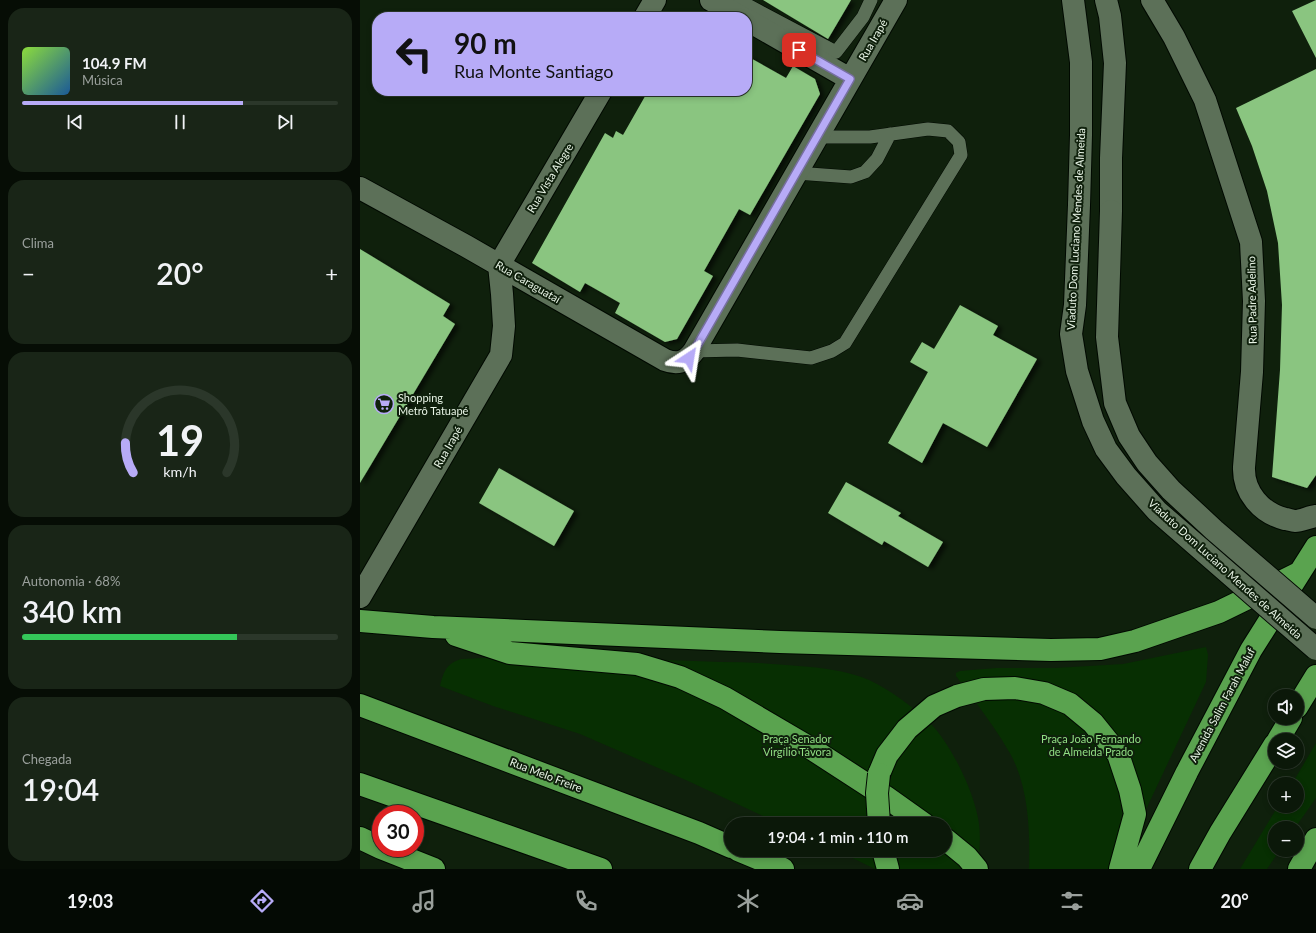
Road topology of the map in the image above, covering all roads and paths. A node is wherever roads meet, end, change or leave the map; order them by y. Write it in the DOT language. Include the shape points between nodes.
graph roads {
  1 [pos="655,0"];
  2 [pos="711,0"];
  3 [pos="738,0"];
  4 [pos="872,0"];
  5 [pos="896,0"];
  6 [pos="1073,0"];
  7 [pos="1106,0"];
  8 [pos="1152,0"];
  9 [pos="648,12"];
  10 [pos="732,12"];
  11 [pos="752,23"];
  12 [pos="850,79"];
  13 [pos="598,96"];
  14 [pos="890,134"];
  15 [pos="817,137"];
  16 [pos="796,173"];
  17 [pos="360,188"];
  18 [pos="499,265"];
  19 [pos="694,351"];
  20 [pos="1316,516"];
  21 [pos="1316,547"];
  22 [pos="368,573"];
  23 [pos="1299,573"];
  24 [pos="360,597"];
  25 [pos="1316,618"];
  26 [pos="360,621"];
  27 [pos="433,627"];
  28 [pos="1316,649"];
  29 [pos="1316,676"];
  30 [pos="1304,696"];
  31 [pos="360,705"];
  32 [pos="1268,755"];
  33 [pos="360,784"];
  34 [pos="879,817"];
  35 [pos="914,817"];
  36 [pos="360,838"];
  37 [pos="1316,839"];
  38 [pos="372,844"];
  39 [pos="724,844"];
  40 [pos="952,845"];
  41 [pos="392,857"];
  42 [pos="403,857"];
  43 [pos="754,857"];
  44 [pos="885,857"];
  45 [pos="408,869"];
  46 [pos="434,869"];
  47 [pos="600,869"];
  48 [pos="782,869"];
  49 [pos="888,869"];
  50 [pos="977,869"];
  51 [pos="1120,869"];
  52 [pos="1139,869"];
  53 [pos="1200,869"];
  54 [pos="1298,869"];
  1 -- 9 [label="street"];
  2 -- 10 [label="street"];
  3 -- 4 [label="lane" via="836,52 863,17"];
  5 -- 12 [label="street, Rua Irapé"];
  6 -- 28 [label="street, Viaduto Dom Luciano Mendes de Almeida, bridge" via="1081,62 1081,135 1075,305 1071,334 1077,371 1093,421 1106,449 1157,511"];
  7 -- 25 [label="street, Viaduto Dom Luciano Mendes de Almeida, bridge" via="1115,63 1107,337 1115,403 1129,436 1171,490"];
  8 -- 20 [label="street, Rua Padre Adelino" via="1204,100 1251,242 1254,301 1252,372 1244,466 1246,485 1256,502 1275,516 1294,521"];
  11 -- 12 [label="street"];
  12 -- 15 [label="street, Rua Irapé"];
  13 -- 18 [label="street, Rua Vista Alegre"];
  14 -- 15 [label="lane" via="870,138"];
  14 -- 16 [label="lane" via="877,159 864,172 851,177"];
  14 -- 19 [label="lane" via="928,129 948,131 959,142 961,155 845,343 832,351 811,358 737,350"];
  15 -- 16 [label="street, Rua Irapé"];
  16 -- 19 [label="street, Rua Irapé"];
  17 -- 18 [label="street, Rua Caraguataí"];
  18 -- 19 [label="street, Rua Caraguataí" via="665,360 680,363 689,358"];
  18 -- 22 [label="street, Rua Irapé" via="504,326 502,355"];
  21 -- 23 [label="highway, Avenida Salim Farah Maluf"];
  22 -- 24 [label="street, Rua Irapé"];
  23 -- 27 [label="highway" via="1220,612 1134,641 1100,649 1051,650 788,642"];
  23 -- 52 [label="highway, Avenida Salim Farah Maluf" via="1251,650"];
  26 -- 27 [label="highway"];
  27 -- 35 [label="highway" via="510,653 638,664 680,677 725,698 812,749"];
  29 -- 30 [label="highway"];
  31 -- 39 [label="highway, Rua Melo Freire"];
  32 -- 53 [label="highway"];
  33 -- 47 [label="highway"];
  34 -- 51 [label="highway, bridge" via="879,774 887,754 907,729 934,706 957,696 984,690 1015,688 1044,694 1070,704 1093,723 1118,754 1135,814"];
  36 -- 38 [label="highway"];
  37 -- 54 [label="highway"];
  40 -- 50 [label="highway"];
  41 -- 45 [label="highway"];
  42 -- 46 [label="highway"];
  43 -- 48 [label="highway"];
  44 -- 49 [label="highway"];
}
